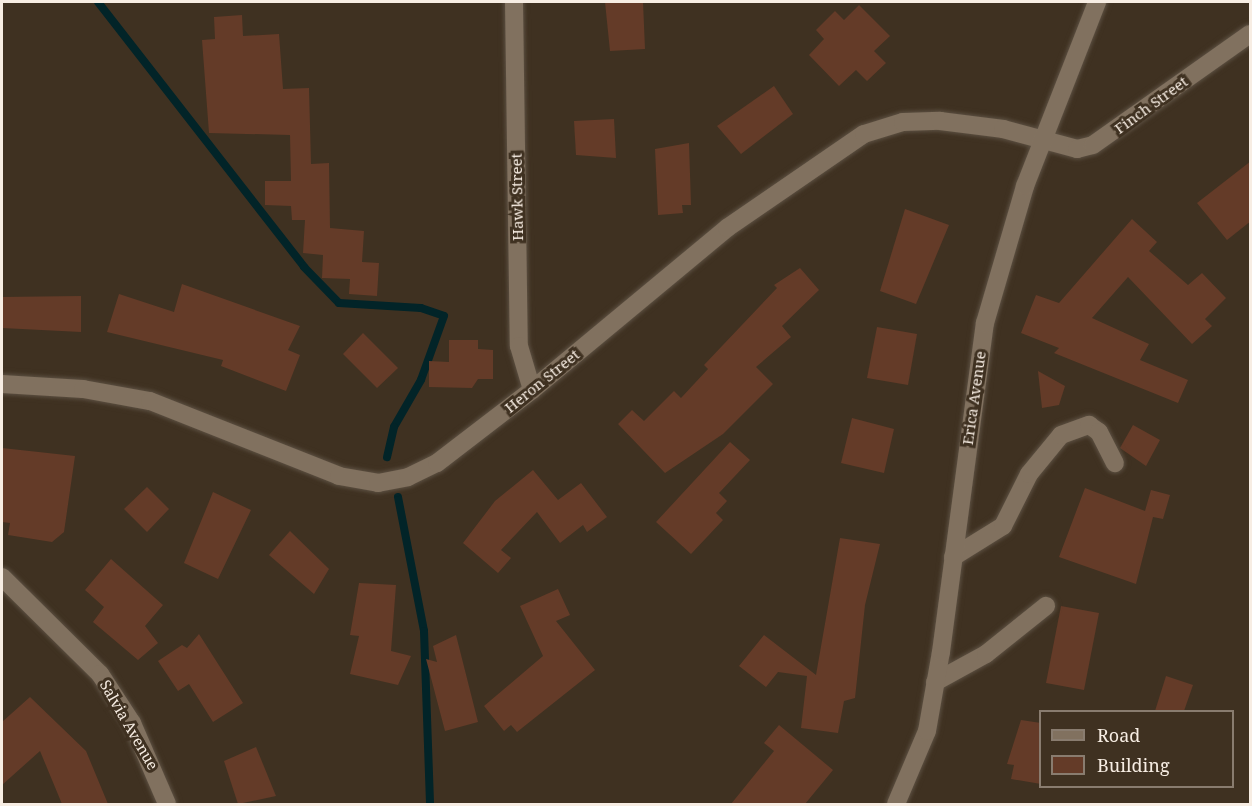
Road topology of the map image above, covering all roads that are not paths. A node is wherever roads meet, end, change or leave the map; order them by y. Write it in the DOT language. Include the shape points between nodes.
graph roads {
  1 [pos="514,2"];
  2 [pos="1097,2"];
  3 [pos="1251,34"];
  4 [pos="1043,140"];
  5 [pos="2,384"];
  6 [pos="532,390"];
  7 [pos="1115,463"];
  8 [pos="953,557"];
  9 [pos="2,577"];
  10 [pos="1046,606"];
  11 [pos="935,682"];
  12 [pos="167,804"];
  13 [pos="896,804"];
  1 -- 6 [label="street, Hawk Street" via="519,346"];
  2 -- 4 [label="street, Erica Avenue"];
  3 -- 4 [label="street, Finch Street" via="1093,145 1077,148"];
  4 -- 6 [label="street, Heron Street" via="940,121 903,122 864,134 727,228"];
  4 -- 8 [label="street, Erica Avenue" via="985,323"];
  5 -- 6 [label="street, Heron Street" via="83,388 150,401 339,476 378,483 437,463"];
  7 -- 8 [label="street" via="1099,432 1089,425 1061,435 1029,474 1003,525"];
  8 -- 11 [label="street, Erica Avenue"];
  9 -- 12 [label="street, Salvia Avenue" via="100,674 132,723"];
  10 -- 11 [label="street" via="986,654"];
  11 -- 13 [label="street, Erica Avenue" via="927,730"];
}
